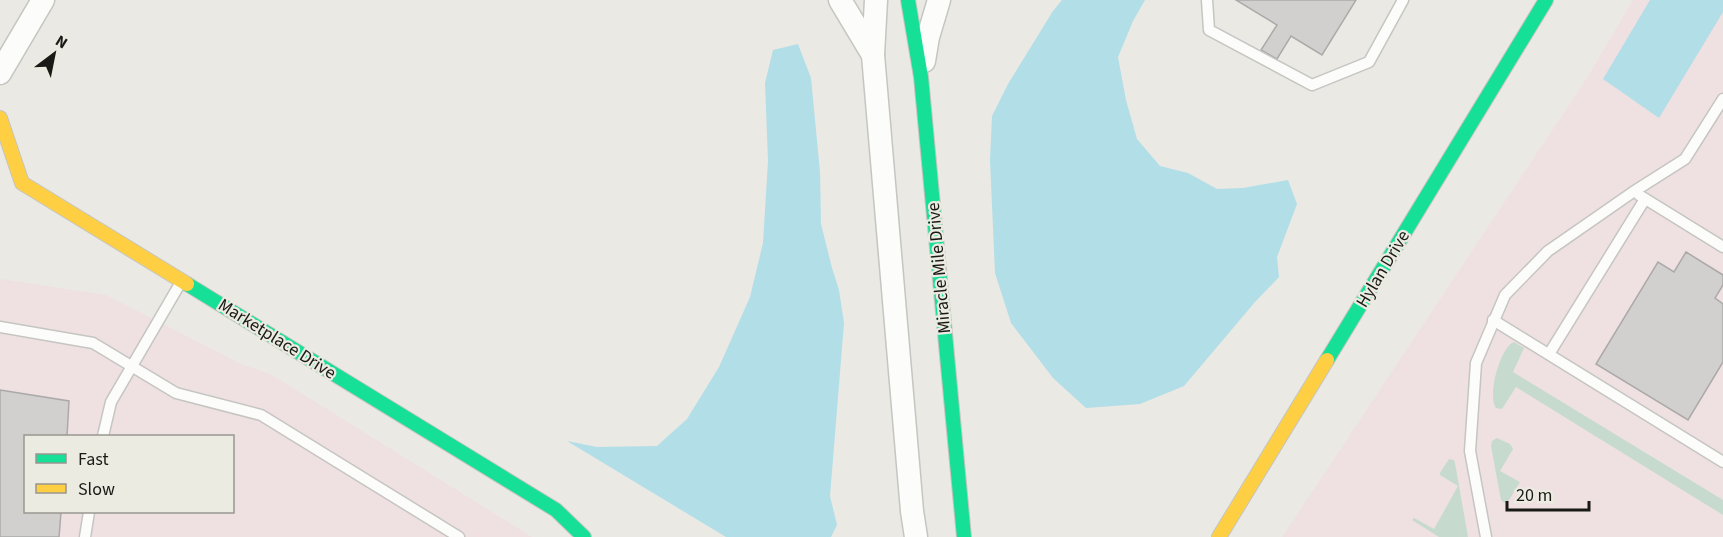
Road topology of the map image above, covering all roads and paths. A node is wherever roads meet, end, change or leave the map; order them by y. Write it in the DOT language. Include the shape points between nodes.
graph roads {
  1 [pos="43,0"];
  2 [pos="840,0"];
  3 [pos="876,0"];
  4 [pos="909,0"];
  5 [pos="939,0"];
  6 [pos="1207,0"];
  7 [pos="1403,0"];
  8 [pos="1546,0"];
  9 [pos="873,55"];
  10 [pos="0,73"];
  11 [pos="921,77"];
  12 [pos="1723,99"];
  13 [pos="0,118"];
  14 [pos="5,150"];
  15 [pos="1634,192"];
  16 [pos="1645,199"];
  17 [pos="1723,247"];
  18 [pos="182,280"];
  19 [pos="1493,320"];
  20 [pos="0,327"];
  21 [pos="1549,354"];
  22 [pos="132,365"];
  23 [pos="104,435"];
  24 [pos="1723,462"];
  25 [pos="89,513"];
  26 [pos="85,537"];
  27 [pos="459,537"];
  28 [pos="584,537"];
  29 [pos="916,537"];
  30 [pos="964,537"];
  31 [pos="1219,537"];
  32 [pos="1485,537"];
  1 -- 10 [label="street"];
  2 -- 9 [label="street"];
  3 -- 9 [label="street"];
  4 -- 11 [label="street, Miracle Mile Drive"];
  5 -- 11 [label="street"];
  6 -- 7 [label="lane" via="1209,30 1312,85 1369,62"];
  8 -- 31 [label="street, Hylan Drive"];
  9 -- 29 [label="street"];
  11 -- 30 [label="street, Miracle Mile Drive"];
  12 -- 15 [label="lane" via="1685,159"];
  13 -- 14 [label="street, Marketplace Drive"];
  14 -- 18 [label="street, Marketplace Drive" via="22,183"];
  15 -- 16 [label="lane"];
  15 -- 19 [label="lane" via="1548,251 1505,295"];
  16 -- 17 [label="lane"];
  16 -- 21 [label="lane"];
  18 -- 22 [label="lane"];
  18 -- 28 [label="street, Marketplace Drive" via="556,510"];
  19 -- 21 [label="lane"];
  19 -- 32 [label="lane" via="1476,363 1470,451"];
  20 -- 22 [label="lane" via="93,343"];
  21 -- 24 [label="lane"];
  22 -- 23 [label="lane" via="111,402"];
  22 -- 27 [label="lane" via="176,393 261,415"];
  25 -- 26 [label="lane"];
}
